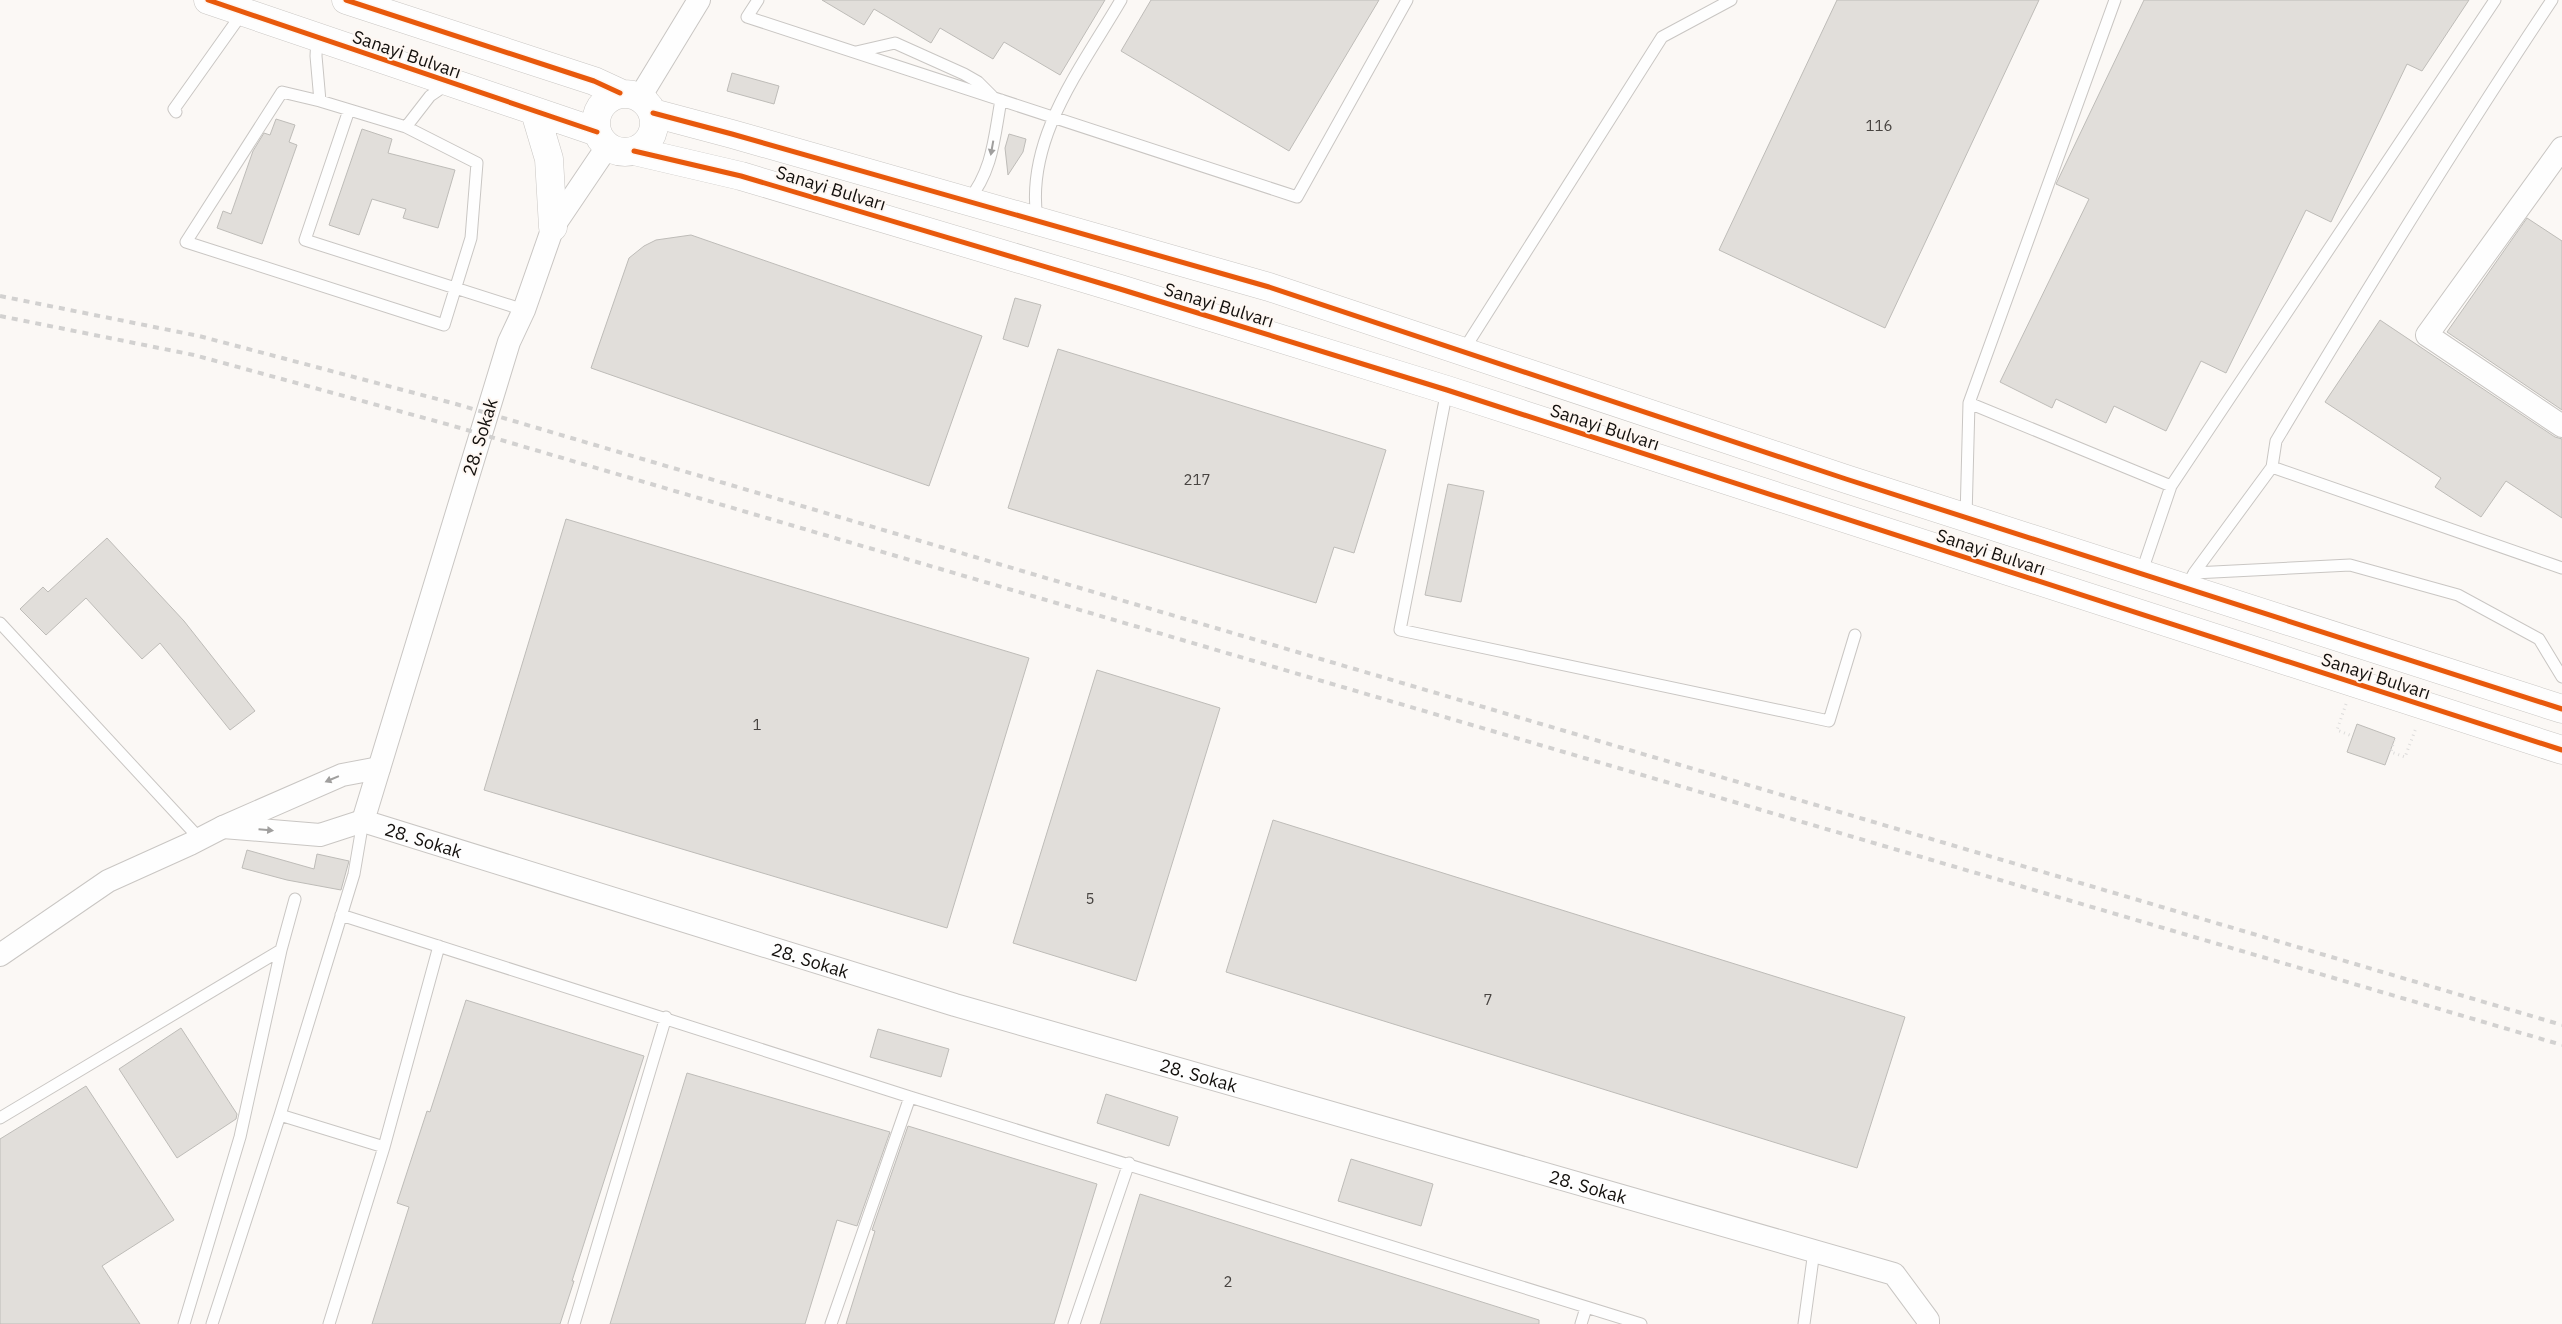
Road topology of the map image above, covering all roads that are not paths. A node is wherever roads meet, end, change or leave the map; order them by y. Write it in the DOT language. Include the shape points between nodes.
graph roads {
  1 [pos="208,0"];
  2 [pos="346,0"];
  3 [pos="699,0"];
  4 [pos="758,0"];
  5 [pos="1121,0"];
  6 [pos="1407,0"];
  7 [pos="1731,0"];
  8 [pos="2115,0"];
  9 [pos="2495,0"];
  10 [pos="2552,0"];
  11 [pos="243,12"];
  12 [pos="317,38"];
  13 [pos="854,52"];
  14 [pos="448,83"];
  15 [pos="997,99"];
  16 [pos="320,101"];
  17 [pos="638,101"];
  18 [pos="349,110"];
  19 [pos="176,112"];
  20 [pos="535,112"];
  21 [pos="1053,117"];
  22 [pos="406,127"];
  23 [pos="602,139"];
  24 [pos="2562,148"];
  25 [pos="634,151"];
  26 [pos="968,201"];
  27 [pos="1037,221"];
  28 [pos="553,226"];
  29 [pos="456,289"];
  30 [pos="524,310"];
  31 [pos="1463,351"];
  32 [pos="1447,390"];
  33 [pos="1969,403"];
  34 [pos="2562,426"];
  35 [pos="2272,467"];
  36 [pos="2171,486"];
  37 [pos="1966,518"];
  38 [pos="2562,568"];
  39 [pos="2141,574"];
  40 [pos="2190,580"];
  41 [pos="0,623"];
  42 [pos="1855,635"];
  43 [pos="2562,677"];
  44 [pos="2562,709"];
  45 [pos="2562,750"];
  46 [pos="379,768"];
  47 [pos="363,822"];
  48 [pos="223,827"];
  49 [pos="200,839"];
  50 [pos="295,899"];
  51 [pos="341,915"];
  52 [pos="438,946"];
  53 [pos="281,950"];
  54 [pos="0,955"];
  55 [pos="666,1018"];
  56 [pos="910,1096"];
  57 [pos="280,1115"];
  58 [pos="0,1118"];
  59 [pos="384,1147"];
  60 [pos="1129,1164"];
  61 [pos="1814,1252"];
  62 [pos="1586,1308"];
  63 [pos="184,1324"];
  64 [pos="212,1324"];
  65 [pos="329,1324"];
  66 [pos="574,1324"];
  67 [pos="831,1324"];
  68 [pos="1074,1324"];
  69 [pos="1581,1324"];
  70 [pos="1642,1324"];
  71 [pos="1804,1324"];
  72 [pos="1928,1324"];
  1 -- 11 [label="main road, Sanayi Bulvarı"];
  2 -- 17 [label="main road, Sanayi Bulvarı" via="594,81"];
  3 -- 17 [label="street"];
  4 -- 13 [label="lane" via="748,17"];
  5 -- 21 [label="lane"];
  6 -- 21 [label="lane" via="1297,197"];
  7 -- 31 [label="lane" via="1662,36"];
  8 -- 33 [label="lane"];
  9 -- 36 [label="lane"];
  10 -- 35 [label="lane" via="2358,304 2276,441"];
  11 -- 12 [label="main road, Sanayi Bulvarı"];
  11 -- 19 [label="lane" via="174,109"];
  12 -- 14 [label="main road, Sanayi Bulvarı"];
  12 -- 16 [label="lane"];
  13 -- 15 [label="lane"];
  13 -- 15 [label="lane" via="895,43 971,78"];
  14 -- 20 [label="main road, Sanayi Bulvarı"];
  14 -- 22 [label="lane" via="430,96"];
  15 -- 21 [label="lane"];
  15 -- 26 [label="lane, one-way" via="988,165 982,184"];
  16 -- 18 [label="lane"];
  16 -- 29 [label="lane" via="282,92 186,242 444,325"];
  17 -- 23 [label="main road" via="610,97 597,112"];
  17 -- 25 [label="main road" via="654,122 649,140"];
  17 -- 26 [label="main road, Sanayi Bulvarı"];
  18 -- 22 [label="lane"];
  18 -- 29 [label="lane" via="305,240"];
  20 -- 23 [label="main road, Sanayi Bulvarı"];
  20 -- 28 [label="main road" via="549,159"];
  21 -- 27 [label="lane" via="1037,168 1034,198"];
  22 -- 29 [label="lane" via="477,163 471,238"];
  23 -- 25 [label="main road" via="625,152"];
  23 -- 28 [label="street, 28. Sokak"];
  24 -- 34 [label="street" via="2427,335"];
  25 -- 32 [label="main road, Sanayi Bulvarı" via="751,178"];
  26 -- 27 [label="main road, Sanayi Bulvarı"];
  27 -- 31 [label="main road, Sanayi Bulvarı" via="1269,287"];
  28 -- 30 [label="street, 28. Sokak"];
  29 -- 30 [label="lane"];
  30 -- 46 [label="street, 28. Sokak" via="509,342"];
  31 -- 37 [label="main road, Sanayi Bulvarı"];
  32 -- 42 [label="lane" via="1400,630 1829,721"];
  32 -- 45 [label="main road, Sanayi Bulvarı"];
  33 -- 36 [label="lane"];
  33 -- 37 [label="lane"];
  35 -- 38 [label="lane"];
  35 -- 40 [label="lane"];
  36 -- 39 [label="lane"];
  37 -- 39 [label="main road, Sanayi Bulvarı"];
  39 -- 40 [label="main road, Sanayi Bulvarı"];
  40 -- 43 [label="lane" via="2350,565 2359,567 2458,595 2539,639"];
  40 -- 44 [label="main road, Sanayi Bulvarı"];
  41 -- 49 [label="lane"];
  46 -- 47 [label="street, 28. Sokak"];
  46 -- 48 [label="street, one-way" via="342,775"];
  48 -- 47 [label="street, one-way" via="320,835"];
  47 -- 51 [label="lane" via="354,874"];
  47 -- 61 [label="street, 28. Sokak" via="955,1005"];
  48 -- 49 [label="street"];
  49 -- 54 [label="street" via="108,881"];
  50 -- 53 [label="lane"];
  51 -- 52 [label="lane"];
  51 -- 57 [label="lane"];
  52 -- 55 [label="lane"];
  52 -- 59 [label="lane"];
  53 -- 58 [label="lane"];
  53 -- 63 [label="lane" via="240,1137"];
  55 -- 56 [label="lane"];
  55 -- 66 [label="lane"];
  56 -- 60 [label="lane"];
  56 -- 67 [label="lane"];
  57 -- 59 [label="lane"];
  57 -- 64 [label="lane"];
  59 -- 65 [label="lane"];
  60 -- 62 [label="lane"];
  60 -- 68 [label="lane"];
  61 -- 71 [label="lane"];
  61 -- 72 [label="street, 28. Sokak" via="1894,1274"];
  62 -- 69 [label="lane"];
  62 -- 70 [label="lane"];
}
